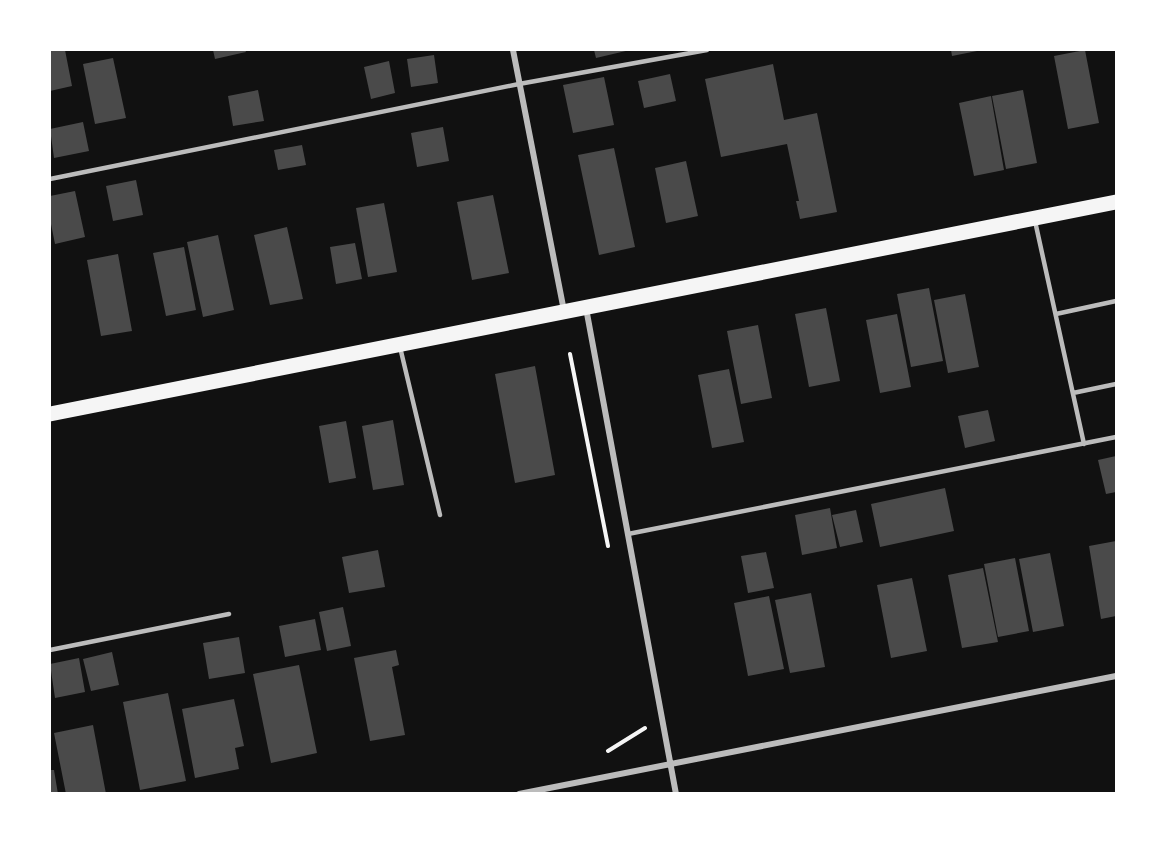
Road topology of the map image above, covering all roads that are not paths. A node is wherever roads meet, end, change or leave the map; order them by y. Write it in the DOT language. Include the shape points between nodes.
graph roads {
  1 [pos="513,50"];
  2 [pos="707,50"];
  3 [pos="519,84"];
  4 [pos="50,179"];
  5 [pos="1116,202"];
  6 [pos="1034,218"];
  7 [pos="1116,301"];
  8 [pos="586,307"];
  9 [pos="564,312"];
  10 [pos="1056,314"];
  11 [pos="399,344"];
  12 [pos="1116,384"];
  13 [pos="1073,393"];
  14 [pos="50,414"];
  15 [pos="1116,437"];
  16 [pos="1084,444"];
  17 [pos="440,515"];
  18 [pos="628,534"];
  19 [pos="229,614"];
  20 [pos="50,650"];
  21 [pos="1116,676"];
  22 [pos="671,765"];
  23 [pos="519,794"];
  24 [pos="676,794"];
  1 -- 3 [label="street"];
  2 -- 3 [label="lane"];
  3 -- 4 [label="lane"];
  3 -- 9 [label="street"];
  5 -- 6 [label="main road"];
  6 -- 8 [label="main road"];
  6 -- 10 [label="lane"];
  7 -- 10 [label="lane"];
  8 -- 9 [label="main road"];
  8 -- 18 [label="street"];
  9 -- 11 [label="main road"];
  10 -- 13 [label="lane"];
  11 -- 14 [label="main road"];
  11 -- 17 [label="lane"];
  12 -- 13 [label="lane"];
  13 -- 16 [label="lane"];
  15 -- 16 [label="lane"];
  16 -- 18 [label="lane"];
  18 -- 22 [label="street"];
  19 -- 20 [label="lane"];
  21 -- 22 [label="street"];
  22 -- 23 [label="street"];
  22 -- 24 [label="street"];
}
